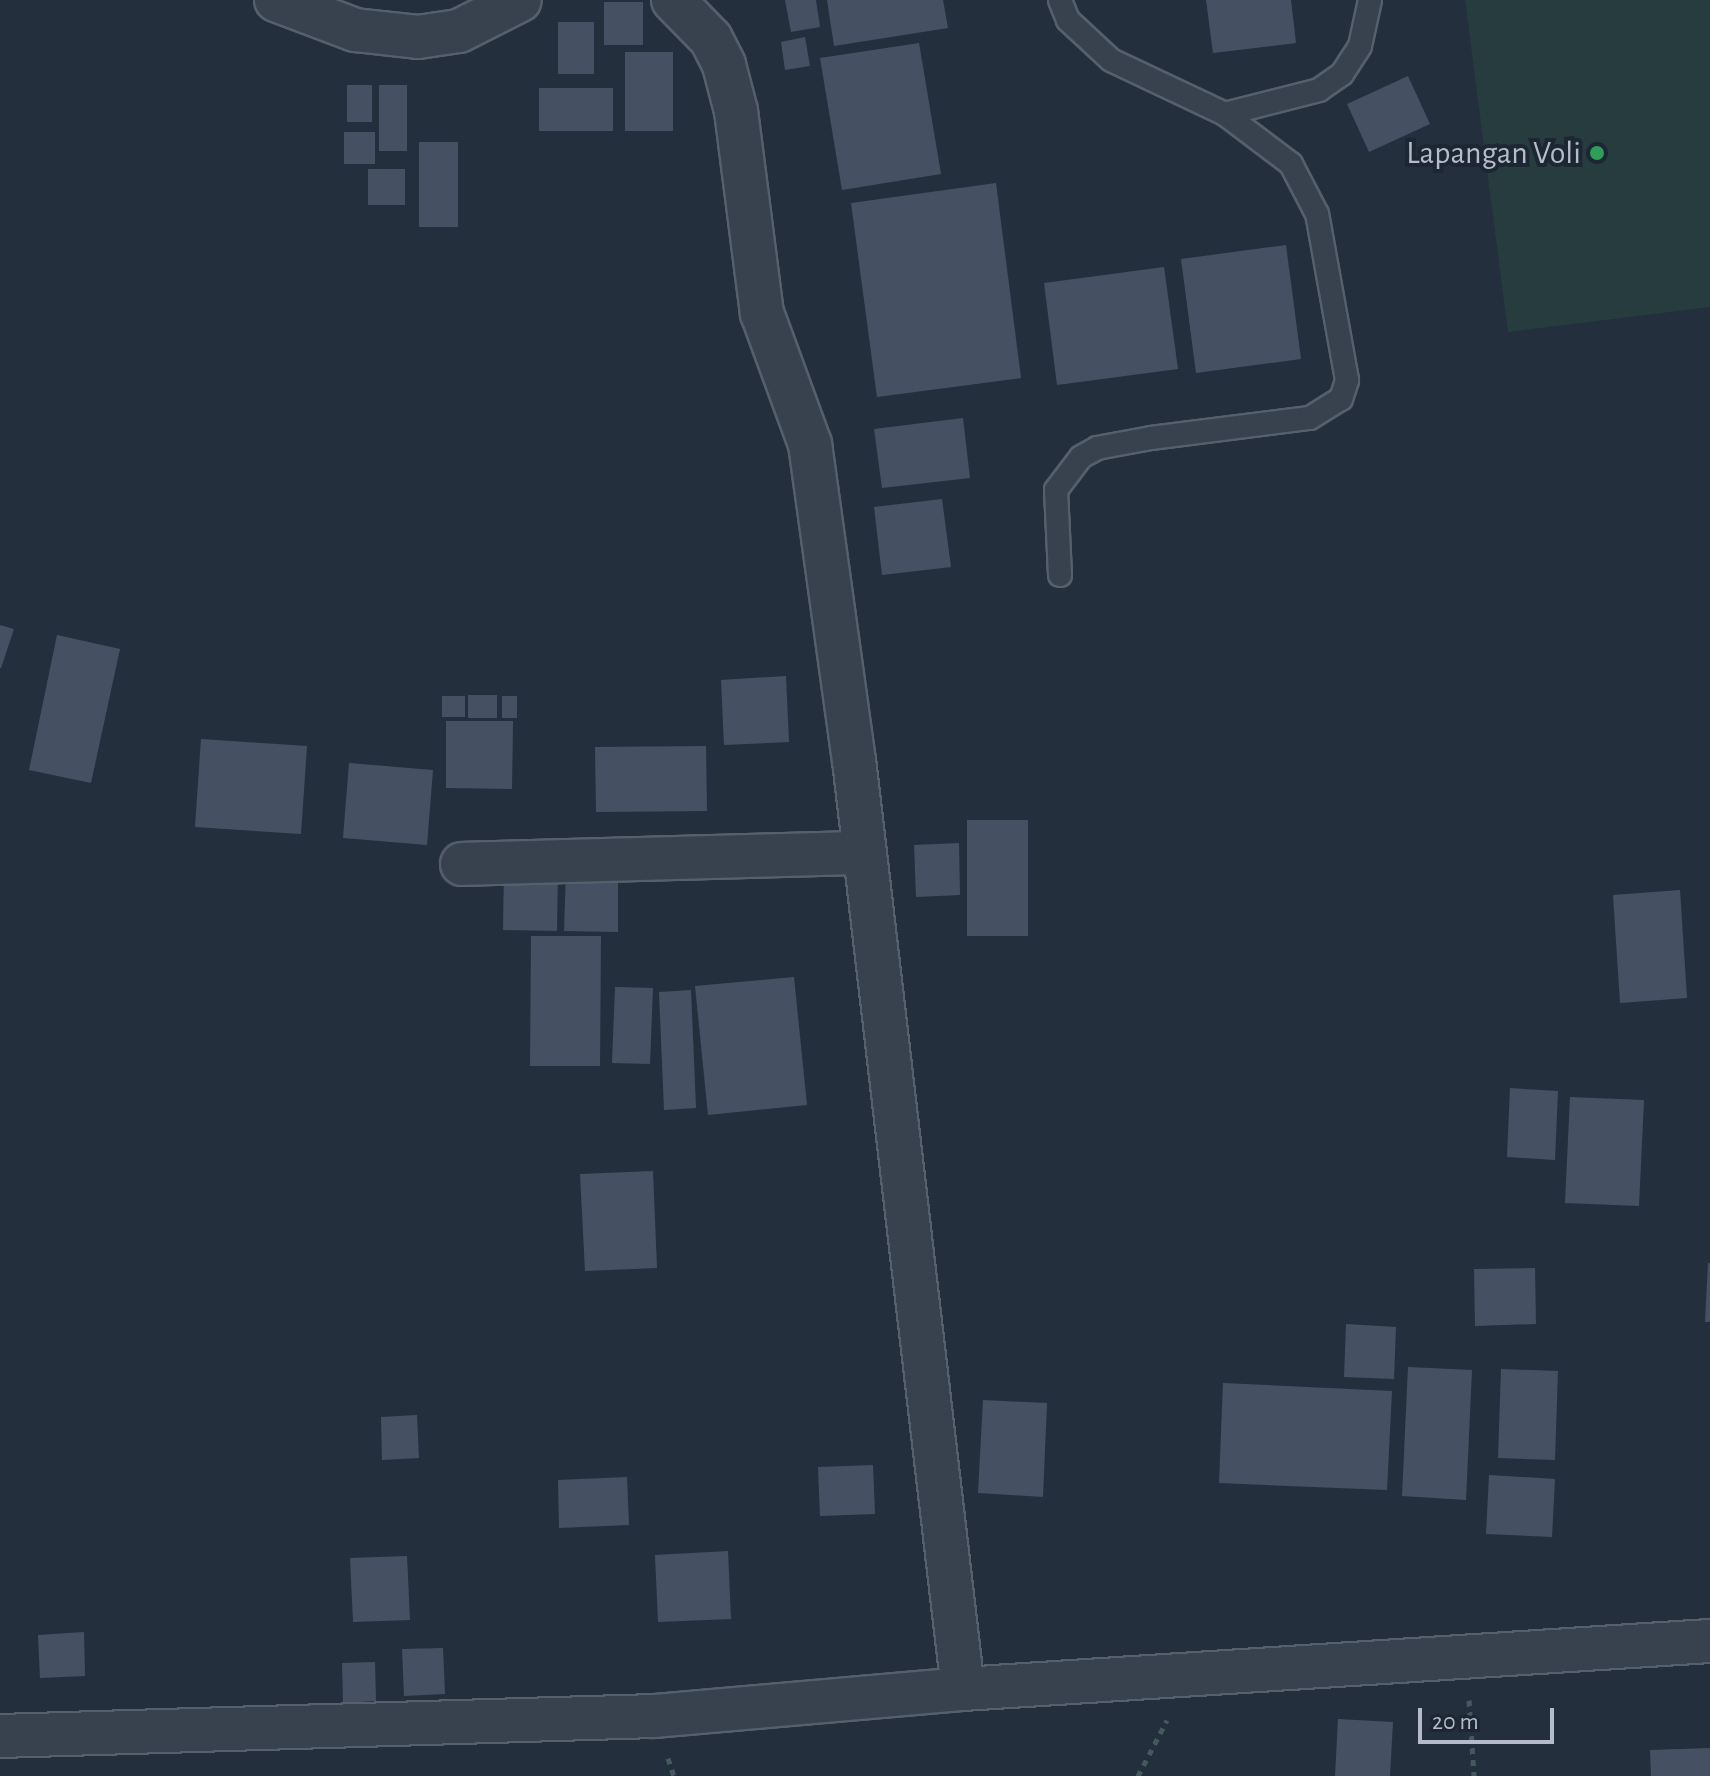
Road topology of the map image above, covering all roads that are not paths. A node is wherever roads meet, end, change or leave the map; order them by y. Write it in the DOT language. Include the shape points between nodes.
graph roads {
  1 [pos="276,0"];
  2 [pos="520,0"];
  3 [pos="673,0"];
  4 [pos="1060,0"];
  5 [pos="1370,0"];
  6 [pos="1225,114"];
  7 [pos="1060,575"];
  8 [pos="862,853"];
  9 [pos="462,864"];
  10 [pos="1710,1641"];
  11 [pos="963,1689"];
  12 [pos="0,1736"];
  1 -- 2 [label="street" via="355,30 418,37 459,31"];
  3 -- 8 [label="street" via="711,39 724,65 736,111 762,313 810,444"];
  4 -- 6 [label="lane" via="1068,20 1111,60"];
  5 -- 6 [label="lane" via="1360,46 1342,74 1319,90"];
  6 -- 7 [label="lane" via="1291,164 1317,214 1347,380 1341,399 1310,418 1151,438 1097,448 1081,457 1068,467 1056,490"];
  8 -- 9 [label="street"];
  8 -- 11 [label="street"];
  10 -- 11 [label="street"];
  11 -- 12 [label="street" via="654,1716"];
}
